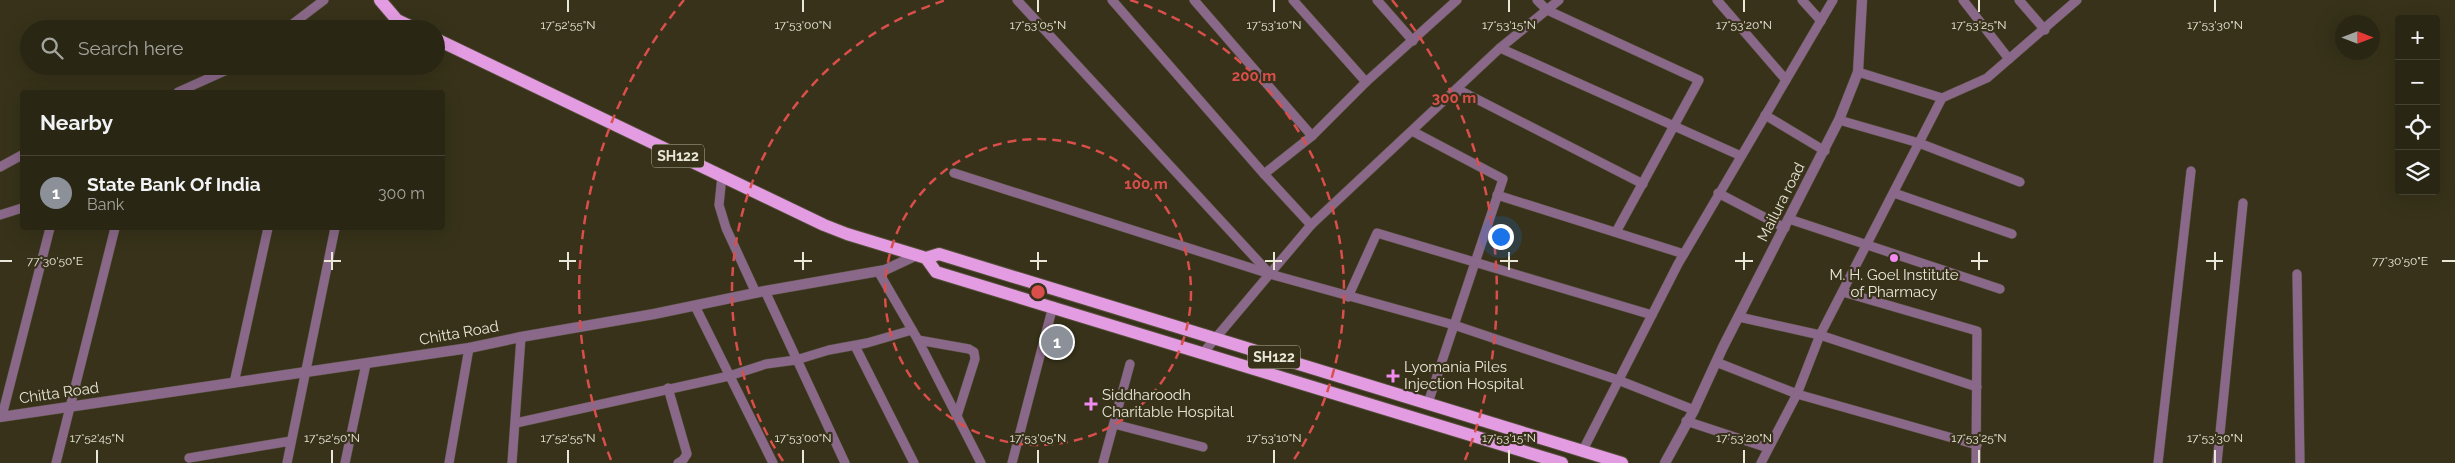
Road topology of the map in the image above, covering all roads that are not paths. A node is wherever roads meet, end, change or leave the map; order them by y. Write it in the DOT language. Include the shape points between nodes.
graph roads {
  1 [pos="324,0"];
  2 [pos="380,0"];
  3 [pos="1017,0"];
  4 [pos="1194,0"];
  5 [pos="1293,0"];
  6 [pos="1377,0"];
  7 [pos="1537,0"];
  8 [pos="1559,0"];
  9 [pos="1717,0"];
  10 [pos="1802,0"];
  11 [pos="1833,0"];
  12 [pos="1862,0"];
  13 [pos="1963,0"];
  14 [pos="2019,0"];
  15 [pos="2077,0"];
  16 [pos="1114,1"];
  17 [pos="1453,1"];
  18 [pos="1547,10"];
  19 [pos="298,20"];
  20 [pos="397,20"];
  21 [pos="1820,21"];
  22 [pos="2045,30"];
  23 [pos="1413,41"];
  24 [pos="445,43"];
  25 [pos="1500,48"];
  26 [pos="2008,59"];
  27 [pos="1858,72"];
  28 [pos="216,75"];
  29 [pos="1786,80"];
  30 [pos="1366,82"];
  31 [pos="1457,89"];
  32 [pos="182,90"];
  33 [pos="1942,98"];
  34 [pos="1765,115"];
  35 [pos="1840,120"];
  36 [pos="1675,127"];
  37 [pos="1412,131"];
  38 [pos="1312,136"];
  39 [pos="1920,143"];
  40 [pos="1825,151"];
  41 [pos="20,156"];
  42 [pos="1741,156"];
  43 [pos="0,167"];
  44 [pos="2191,171"];
  45 [pos="954,173"];
  46 [pos="1264,174"];
  47 [pos="722,176"];
  48 [pos="2020,182"];
  49 [pos="1643,184"];
  50 [pos="1718,193"];
  51 [pos="1894,193"];
  52 [pos="1497,195"];
  53 [pos="2243,203"];
  54 [pos="20,209"];
  55 [pos="0,215"];
  56 [pos="1787,224"];
  57 [pos="1312,225"];
  58 [pos="49,230"];
  59 [pos="115,230"];
  60 [pos="268,230"];
  61 [pos="335,230"];
  62 [pos="1616,232"];
  63 [pos="2012,234"];
  64 [pos="1867,246"];
  65 [pos="1684,254"];
  66 [pos="921,256"];
  67 [pos="1475,261"];
  68 [pos="878,271"];
  69 [pos="1270,274"];
  70 [pos="2296,274"];
  71 [pos="2000,289"];
  72 [pos="760,292"];
  73 [pos="1842,292"];
  74 [pos="1348,297"];
  75 [pos="695,306"];
  76 [pos="1053,306"];
  77 [pos="1652,315"];
  78 [pos="1738,317"];
  79 [pos="1454,326"];
  80 [pos="912,330"];
  81 [pos="1820,335"];
  82 [pos="521,337"];
  83 [pos="1217,339"];
  84 [pos="918,340"];
  85 [pos="855,346"];
  86 [pos="469,348"];
  87 [pos="1203,353"];
  88 [pos="796,360"];
  89 [pos="1716,362"];
  90 [pos="366,364"];
  91 [pos="1130,364"];
  92 [pos="306,372"];
  93 [pos="729,376"];
  94 [pos="1618,380"];
  95 [pos="234,383"];
  96 [pos="1976,387"];
  97 [pos="668,388"];
  98 [pos="1797,394"];
  99 [pos="1428,404"];
  100 [pos="72,406"];
  101 [pos="1694,410"];
  102 [pos="1,416"];
  103 [pos="958,416"];
  104 [pos="1686,421"];
  105 [pos="516,423"];
  106 [pos="1114,424"];
  107 [pos="291,441"];
  108 [pos="1977,445"];
  109 [pos="1203,447"];
  110 [pos="1768,448"];
  111 [pos="1583,450"];
  112 [pos="189,458"];
  113 [pos="56,463"];
  114 [pos="288,463"];
  115 [pos="345,463"];
  116 [pos="449,463"];
  117 [pos="512,463"];
  118 [pos="678,463"];
  119 [pos="773,463"];
  120 [pos="845,463"];
  121 [pos="914,463"];
  122 [pos="981,463"];
  123 [pos="1012,463"];
  124 [pos="1103,463"];
  125 [pos="1562,463"];
  126 [pos="1622,463"];
  127 [pos="1666,463"];
  128 [pos="1761,463"];
  129 [pos="1976,463"];
  130 [pos="2158,463"];
  131 [pos="2218,463"];
  132 [pos="2300,463"];
  1 -- 19 [label="street"];
  2 -- 20 [label="main road"];
  3 -- 69 [label="street"];
  4 -- 38 [label="street"];
  5 -- 30 [label="street"];
  6 -- 23 [label="street"];
  7 -- 18 [label="street"];
  8 -- 18 [label="street"];
  9 -- 29 [label="street"];
  10 -- 21 [label="street"];
  11 -- 21 [label="street"];
  12 -- 27 [label="street, Mailura road"];
  13 -- 26 [label="street"];
  14 -- 22 [label="street"];
  15 -- 22 [label="street"];
  16 -- 46 [label="street"];
  17 -- 23 [label="street"];
  18 -- 25 [label="street"];
  18 -- 36 [label="street" via="1699,80"];
  21 -- 29 [label="street"];
  22 -- 26 [label="street"];
  23 -- 30 [label="street"];
  24 -- 47 [label="main road, SH122"];
  25 -- 31 [label="street"];
  25 -- 36 [label="street"];
  26 -- 33 [label="street" via="1987,78"];
  27 -- 33 [label="street"];
  27 -- 35 [label="street, Mailura road"];
  28 -- 32 [label="street"];
  29 -- 34 [label="street"];
  30 -- 38 [label="street"];
  31 -- 37 [label="street"];
  31 -- 49 [label="street"];
  33 -- 39 [label="street"];
  34 -- 40 [label="street"];
  34 -- 42 [label="street"];
  35 -- 39 [label="street"];
  35 -- 40 [label="street, Mailura road"];
  36 -- 42 [label="street"];
  36 -- 49 [label="street"];
  37 -- 52 [label="street" via="1502,179"];
  37 -- 57 [label="street"];
  38 -- 46 [label="street"];
  39 -- 48 [label="street"];
  39 -- 51 [label="street"];
  40 -- 56 [label="street, Mailura road"];
  41 -- 43 [label="street"];
  42 -- 50 [label="street"];
  44 -- 130 [label="street"];
  45 -- 69 [label="street"];
  46 -- 57 [label="street"];
  47 -- 66 [label="main road, SH122" via="840,231"];
  47 -- 72 [label="street" via="719,205 726,228"];
  49 -- 62 [label="street"];
  50 -- 56 [label="street"];
  50 -- 65 [label="street"];
  51 -- 63 [label="street"];
  51 -- 64 [label="street"];
  52 -- 62 [label="street"];
  52 -- 67 [label="street"];
  53 -- 131 [label="street"];
  54 -- 55 [label="street"];
  56 -- 64 [label="street"];
  56 -- 78 [label="street, Mailura road"];
  57 -- 69 [label="street"];
  58 -- 102 [label="street"];
  59 -- 100 [label="street"];
  60 -- 95 [label="street"];
  61 -- 92 [label="street"];
  62 -- 65 [label="street"];
  64 -- 71 [label="street"];
  64 -- 73 [label="street"];
  65 -- 77 [label="street"];
  66 -- 68 [label="street, Chitta Road"];
  66 -- 76 [label="main road" via="936,272"];
  66 -- 83 [label="main road, SH122" via="939,254"];
  67 -- 74 [label="street" via="1376,233"];
  67 -- 77 [label="street"];
  67 -- 79 [label="street"];
  68 -- 72 [label="street, Chitta Road"];
  68 -- 80 [label="street"];
  69 -- 74 [label="street"];
  69 -- 83 [label="street"];
  70 -- 132 [label="street"];
  72 -- 75 [label="street, Chitta Road"];
  72 -- 88 [label="street"];
  73 -- 81 [label="street"];
  73 -- 96 [label="street" via="1977,332"];
  74 -- 79 [label="street"];
  75 -- 82 [label="street, Chitta Road"];
  75 -- 93 [label="street"];
  76 -- 87 [label="main road"];
  76 -- 123 [label="street"];
  77 -- 94 [label="street"];
  78 -- 81 [label="street"];
  78 -- 89 [label="street, Mailura road"];
  79 -- 94 [label="street"];
  79 -- 99 [label="street"];
  80 -- 84 [label="street"];
  80 -- 85 [label="street"];
  81 -- 96 [label="street"];
  81 -- 98 [label="street"];
  82 -- 86 [label="street, Chitta Road"];
  82 -- 105 [label="street"];
  83 -- 87 [label="street"];
  83 -- 99 [label="main road, SH122"];
  84 -- 103 [label="street"];
  84 -- 103 [label="street" via="974,352"];
  85 -- 88 [label="street"];
  85 -- 121 [label="street"];
  86 -- 90 [label="street, Chitta Road"];
  86 -- 116 [label="street"];
  87 -- 125 [label="main road"];
  88 -- 93 [label="street" via="766,364"];
  88 -- 120 [label="street"];
  89 -- 98 [label="street"];
  89 -- 101 [label="street, Mailura road"];
  90 -- 92 [label="street, Chitta Road"];
  90 -- 115 [label="street"];
  91 -- 106 [label="street"];
  92 -- 95 [label="street, Chitta Road"];
  92 -- 107 [label="street"];
  93 -- 97 [label="street"];
  93 -- 119 [label="street"];
  94 -- 101 [label="street"];
  94 -- 111 [label="street"];
  95 -- 100 [label="street, Chitta Road"];
  96 -- 108 [label="street"];
  97 -- 105 [label="street"];
  97 -- 118 [label="street" via="687,454"];
  98 -- 108 [label="street"];
  98 -- 110 [label="street"];
  99 -- 111 [label="main road, SH122"];
  100 -- 102 [label="street, Chitta Road"];
  100 -- 113 [label="street"];
  101 -- 104 [label="street, Mailura road"];
  103 -- 122 [label="street"];
  104 -- 110 [label="street"];
  104 -- 127 [label="street, Mailura road"];
  105 -- 117 [label="street"];
  106 -- 109 [label="street"];
  106 -- 124 [label="street"];
  107 -- 112 [label="street"];
  107 -- 114 [label="street"];
  108 -- 129 [label="street"];
  110 -- 128 [label="street"];
  111 -- 126 [label="main road, SH122"];
}
